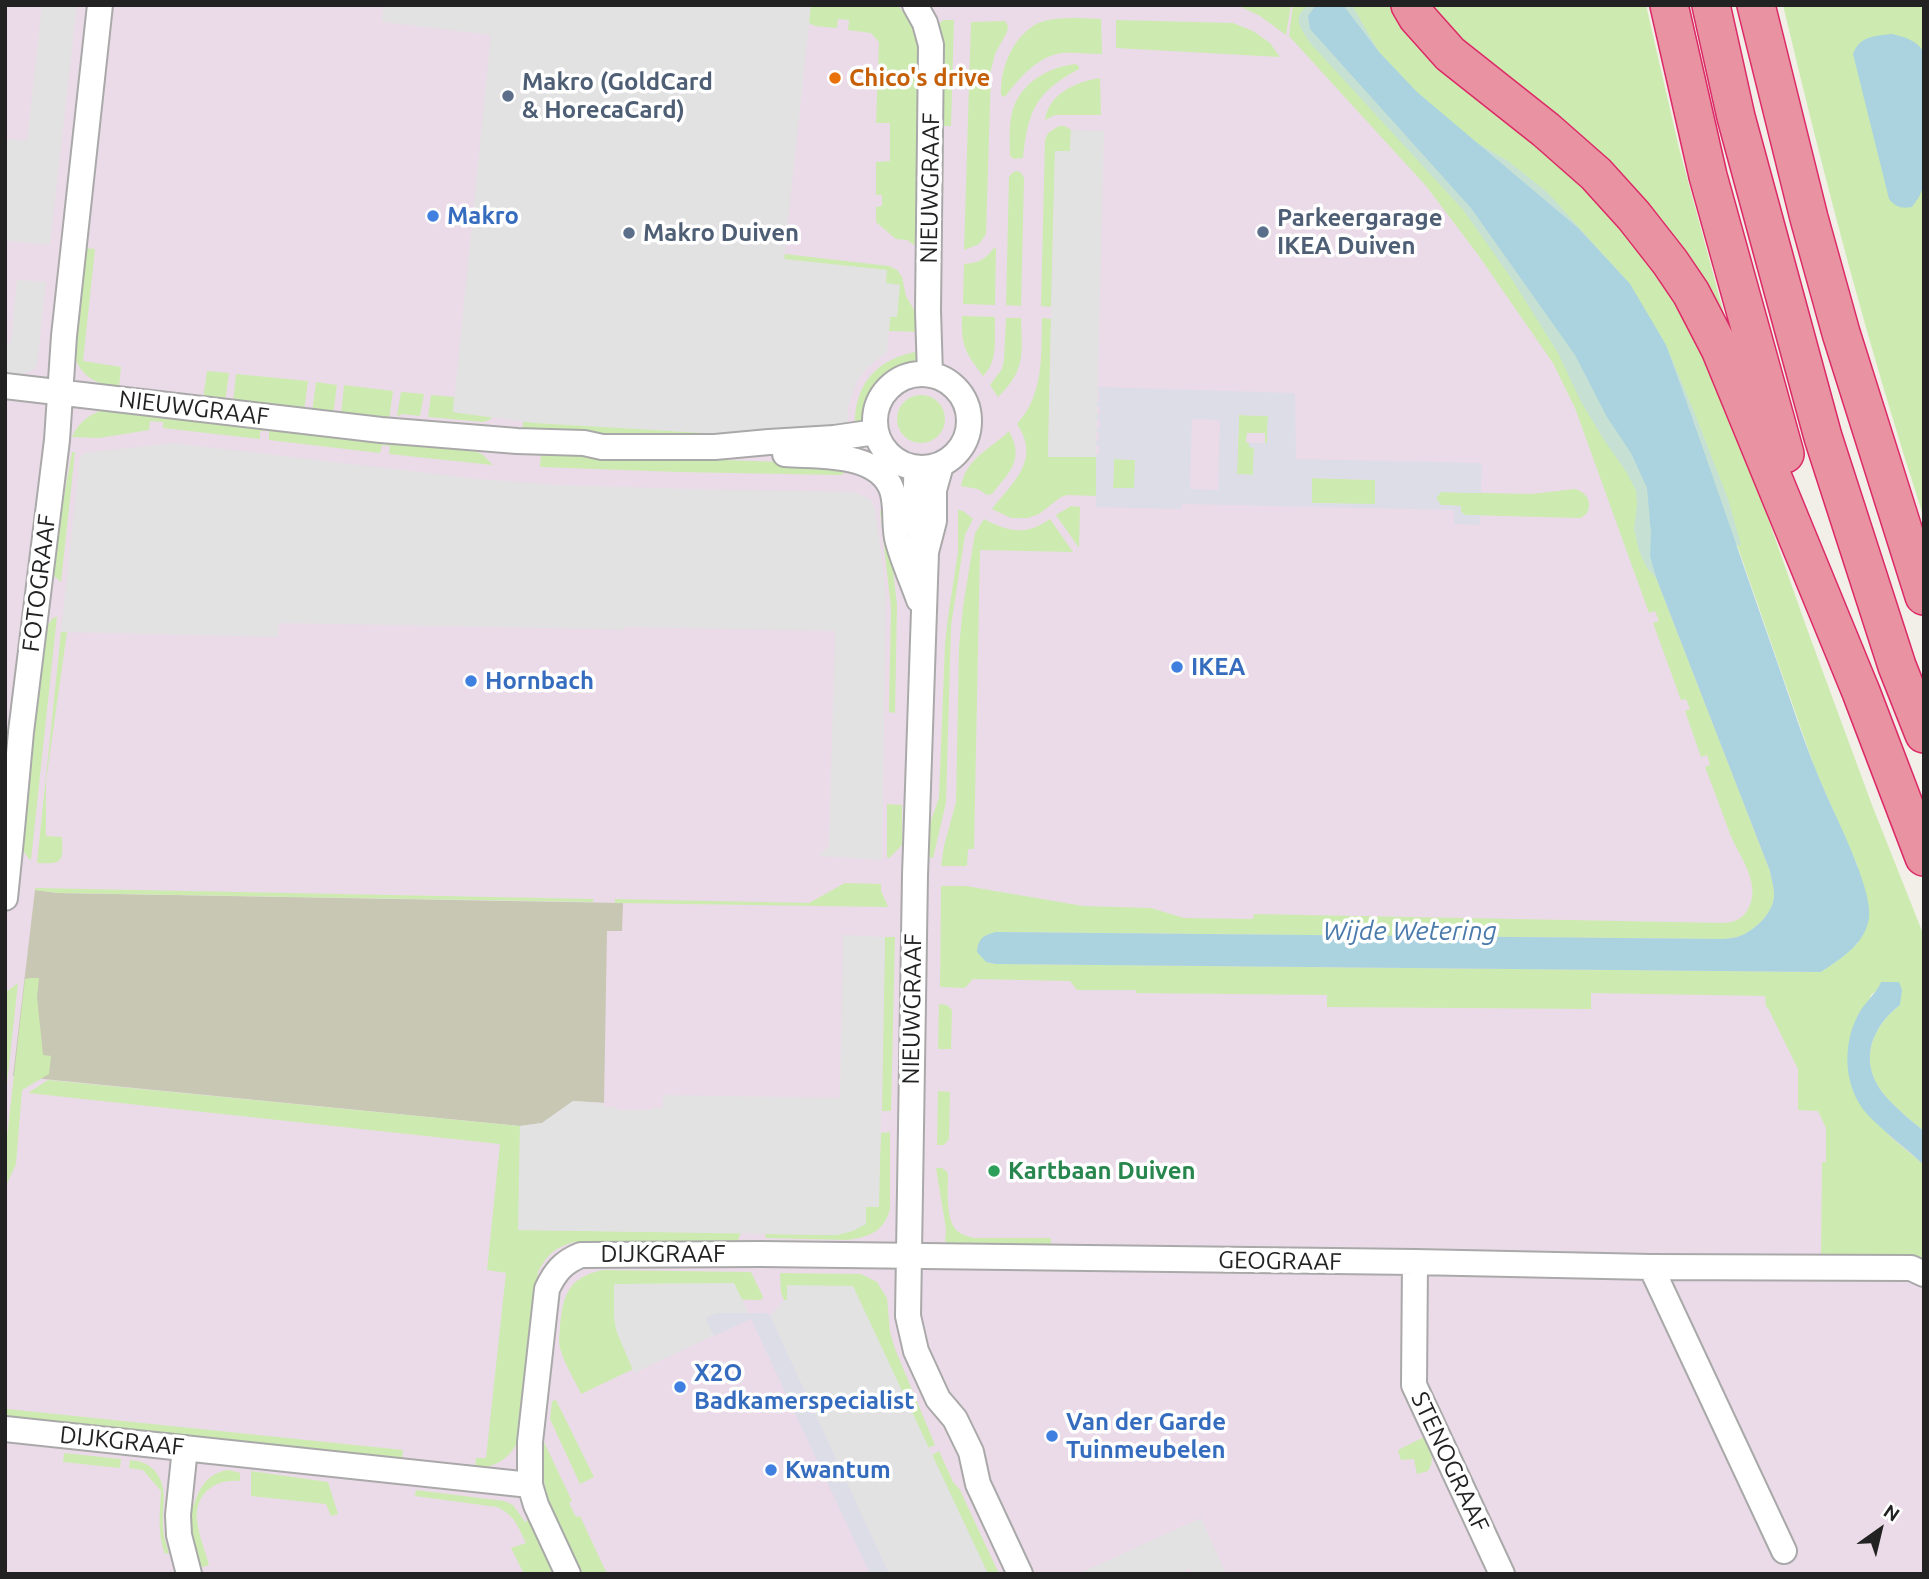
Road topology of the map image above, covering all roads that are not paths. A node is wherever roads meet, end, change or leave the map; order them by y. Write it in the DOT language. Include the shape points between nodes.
graph roads {
  1 [pos="100,5"];
  2 [pos="915,5"];
  3 [pos="1410,5"];
  4 [pos="1670,5"];
  5 [pos="1711,5"];
  6 [pos="1756,5"];
  7 [pos="930,374"];
  8 [pos="5,386"];
  9 [pos="60,391"];
  10 [pos="876,432"];
  11 [pos="715,447"];
  12 [pos="929,467"];
  13 [pos="1924,596"];
  14 [pos="925,614"];
  15 [pos="1861,692"];
  16 [pos="1924,734"];
  17 [pos="9,829"];
  18 [pos="1924,857"];
  19 [pos="5,898"];
  20 [pos="908,1256"];
  21 [pos="1415,1262"];
  22 [pos="1651,1267"];
  23 [pos="1924,1274"];
  24 [pos="5,1429"];
  25 [pos="184,1448"];
  26 [pos="530,1486"];
  27 [pos="1784,1551"];
  28 [pos="189,1574"];
  29 [pos="568,1574"];
  30 [pos="1020,1574"];
  31 [pos="1502,1574"];
  1 -- 9 [label="street"];
  2 -- 7 [label="street, NIEUWGRAAF" via="931,45"];
  3 -- 15 [label="highway" via="1450,54 1596,174 1691,293 1720,349"];
  4 -- 15 [label="highway" via="1708,176 1779,435"];
  5 -- 16 [label="highway" via="1736,117 1823,437 1897,666"];
  6 -- 13 [label="highway" via="1841,334"];
  7 -- 10 [label="street" via="916,374 892,384 877,406"];
  7 -- 12 [label="street" via="957,390 969,427 951,458"];
  8 -- 9 [label="street"];
  9 -- 11 [label="street, NIEUWGRAAF" via="381,430 602,447"];
  9 -- 17 [label="street, FOTOGRAAF"];
  10 -- 11 [label="street, NIEUWGRAAF"];
  10 -- 12 [label="street" via="879,443 895,460 906,466"];
  11 -- 14 [label="street, NIEUWGRAAF" via="853,459 876,469 891,490 897,538"];
  12 -- 14 [label="street, NIEUWGRAAF" via="915,489 917,521 926,552"];
  14 -- 20 [label="street, NIEUWGRAAF" via="914,887"];
  15 -- 18 [label="highway"];
  17 -- 19 [label="street"];
  20 -- 21 [label="street, GEOGRAAF"];
  20 -- 26 [label="street, DIJKGRAAF" via="596,1254 570,1259 547,1289 530,1442"];
  20 -- 30 [label="street, NIEUWGRAAF" via="908,1316 916,1351 938,1399 955,1419 971,1452 978,1484"];
  21 -- 22 [label="street, GEOGRAAF"];
  21 -- 31 [label="street, STENOGRAAF" via="1414,1385"];
  22 -- 23 [label="street, GEOGRAAF" via="1911,1268"];
  22 -- 27 [label="street"];
  24 -- 25 [label="street, DIJKGRAAF"];
  25 -- 26 [label="street, DIJKGRAAF"];
  25 -- 28 [label="street" via="178,1515"];
  26 -- 29 [label="street, DIJKGRAAF"];
}
